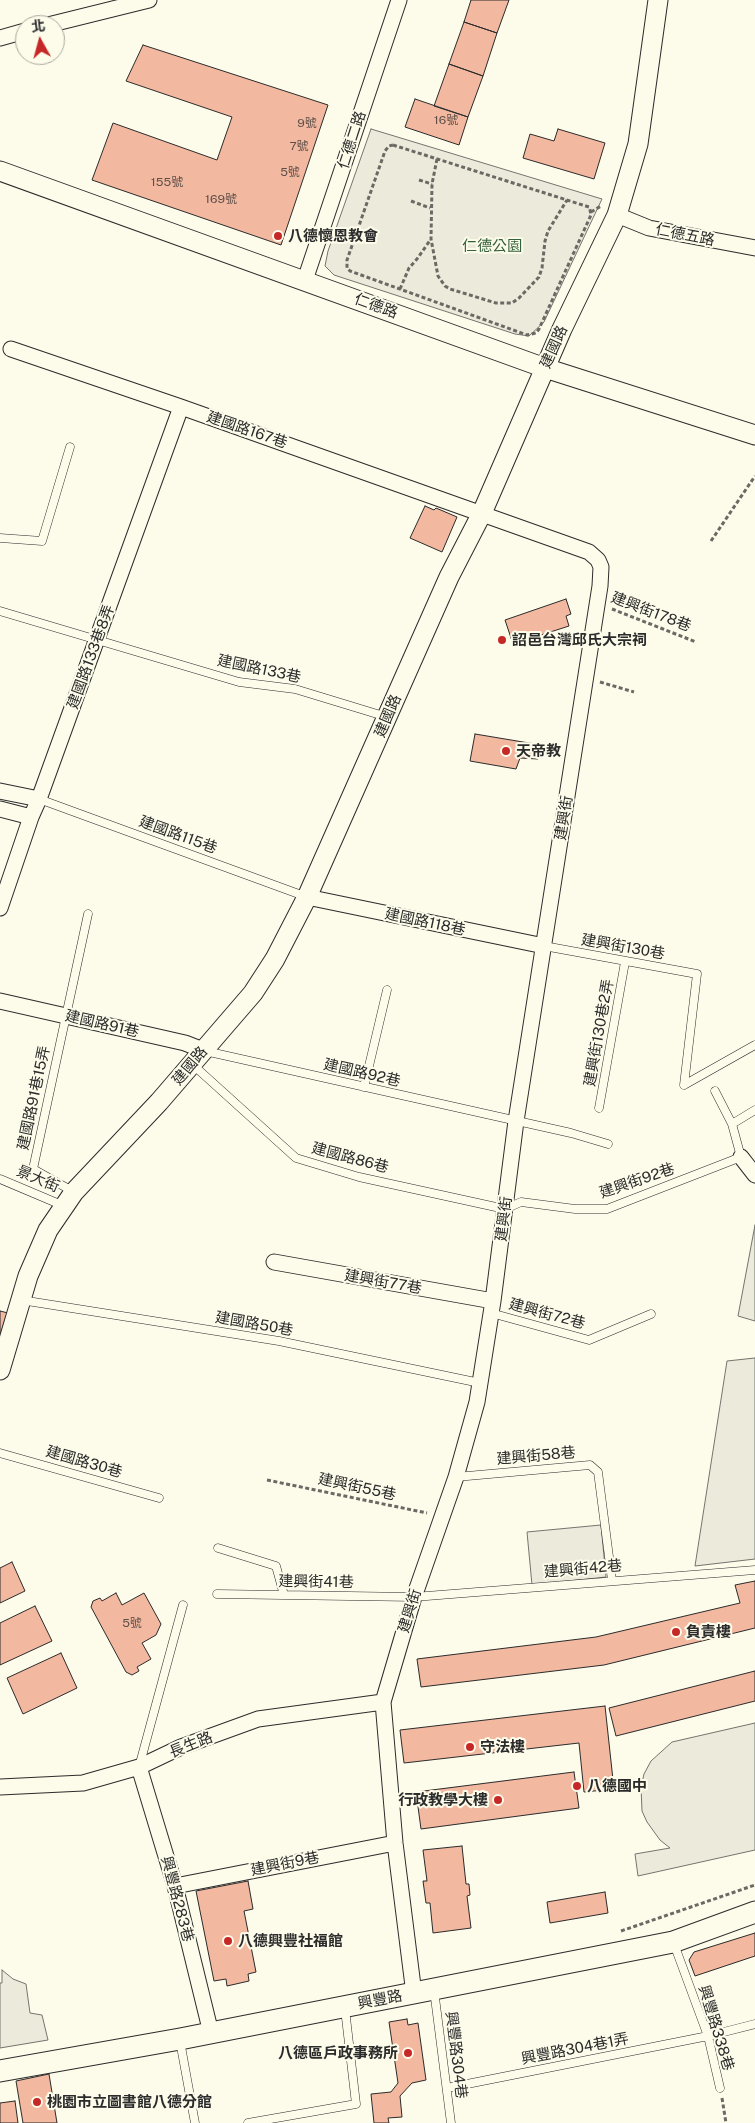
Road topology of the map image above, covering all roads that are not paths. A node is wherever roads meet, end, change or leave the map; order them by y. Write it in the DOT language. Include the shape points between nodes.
graph roads {
  1 [pos="149,0"];
  2 [pos="399,0"];
  3 [pos="658,0"];
  4 [pos="65,21"];
  5 [pos="15,34"];
  6 [pos="0,38"];
  7 [pos="4,176"];
  8 [pos="616,215"];
  9 [pos="755,248"];
  10 [pos="305,280"];
  11 [pos="11,349"];
  12 [pos="545,368"];
  13 [pos="181,407"];
  14 [pos="755,435"];
  15 [pos="70,447"];
  16 [pos="482,513"];
  17 [pos="0,538"];
  18 [pos="0,611"];
  19 [pos="98,639"];
  20 [pos="387,717"];
  21 [pos="0,791"];
  22 [pos="39,799"];
  23 [pos="0,809"];
  24 [pos="31,817"];
  25 [pos="307,897"];
  26 [pos="0,908"];
  27 [pos="88,914"];
  28 [pos="544,946"];
  29 [pos="625,962"];
  30 [pos="387,990"];
  31 [pos="0,1001"];
  32 [pos="66,1016"];
  33 [pos="755,1045"];
  34 [pos="198,1057"];
  35 [pos="364,1087"];
  36 [pos="715,1091"];
  37 [pos="599,1108"];
  38 [pos="755,1110"];
  39 [pos="516,1121"];
  40 [pos="732,1124"];
  41 [pos="608,1144"];
  42 [pos="741,1157"];
  43 [pos="755,1175"];
  44 [pos="0,1178"];
  45 [pos="69,1199"];
  46 [pos="505,1209"];
  47 [pos="274,1262"];
  48 [pos="21,1300"];
  49 [pos="492,1307"];
  50 [pos="651,1314"];
  51 [pos="0,1370"];
  52 [pos="480,1383"];
  53 [pos="0,1453"];
  54 [pos="456,1477"];
  55 [pos="160,1498"];
  56 [pos="218,1548"];
  57 [pos="755,1570"];
  58 [pos="612,1580"];
  59 [pos="217,1594"];
  60 [pos="284,1595"];
  61 [pos="414,1597"];
  62 [pos="183,1604"];
  63 [pos="383,1702"];
  64 [pos="139,1767"];
  65 [pos="0,1787"];
  66 [pos="394,1843"];
  67 [pos="175,1886"];
  68 [pos="755,1912"];
  69 [pos="673,1942"];
  70 [pos="424,1992"];
  71 [pos="345,2007"];
  72 [pos="755,2024"];
  73 [pos="211,2033"];
  74 [pos="708,2036"];
  75 [pos="180,2039"];
  76 [pos="0,2071"];
  77 [pos="447,2088"];
  78 [pos="720,2088"];
  79 [pos="195,2123"];
  80 [pos="248,2123"];
  81 [pos="452,2123"];
  1 -- 4 [label="street"];
  2 -- 10 [label="street, 仁德二路"];
  3 -- 8 [label="street, 建國路" via="638,144"];
  5 -- 6 [label="street"];
  7 -- 10 [label="street, 仁德路"];
  8 -- 9 [label="street, 仁德五路" via="649,228"];
  8 -- 12 [label="street, 建國路"];
  10 -- 12 [label="street, 仁德路"];
  11 -- 13 [label="street, 建國路167巷"];
  12 -- 14 [label="street, 仁德路"];
  12 -- 16 [label="street, 建國路"];
  13 -- 16 [label="street, 建國路167巷"];
  13 -- 19 [label="street, 建國路133巷8弄"];
  15 -- 17 [label="lane" via="42,541"];
  16 -- 20 [label="street, 建國路" via="449,577"];
  16 -- 28 [label="street, 建興街" via="589,552 601,567"];
  18 -- 19 [label="lane, 建國路133巷"];
  19 -- 20 [label="lane, 建國路133巷" via="239,682 295,689"];
  19 -- 22 [label="street, 建國路133巷8弄"];
  20 -- 25 [label="street, 建國路"];
  21 -- 22 [label="street"];
  22 -- 24 [label="street, 建國路133巷8弄"];
  22 -- 25 [label="lane, 建國路115巷"];
  23 -- 24 [label="street"];
  24 -- 26 [label="street, 建國路133巷8弄"];
  25 -- 28 [label="street, 建國路118巷"];
  25 -- 34 [label="street, 建國路" via="275,959 253,993"];
  27 -- 32 [label="lane"];
  28 -- 29 [label="lane, 建興街130巷"];
  28 -- 39 [label="street, 建興街"];
  29 -- 33 [label="lane, 建興街130巷" via="697,974 684,1085"];
  29 -- 37 [label="lane, 建興街130巷2弄"];
  30 -- 35 [label="lane"];
  31 -- 32 [label="street, 建國路91巷"];
  32 -- 34 [label="street, 建國路91巷" via="185,1043"];
  32 -- 45 [label="lane, 建國路91巷15弄" via="33,1169"];
  34 -- 35 [label="lane, 建國路92巷"];
  34 -- 45 [label="street, 建國路"];
  34 -- 46 [label="lane, 建國路86巷" via="296,1158 359,1177"];
  35 -- 39 [label="lane, 建國路92巷"];
  36 -- 40 [label="lane"];
  38 -- 40 [label="lane"];
  39 -- 41 [label="lane, 建國路92巷"];
  39 -- 46 [label="street, 建興街"];
  40 -- 42 [label="lane"];
  42 -- 43 [label="street"];
  42 -- 46 [label="lane, 建興街92巷" via="607,1209 575,1209 521,1202"];
  44 -- 45 [label="lane, 景大街"];
  45 -- 48 [label="street, 建國路" via="48,1230"];
  46 -- 49 [label="street, 建興街"];
  47 -- 49 [label="street, 建興街77巷"];
  48 -- 51 [label="street, 建國路"];
  48 -- 52 [label="lane, 建國路50巷" via="278,1341"];
  49 -- 50 [label="lane, 建興街72巷" via="589,1340"];
  49 -- 52 [label="street, 建興街"];
  52 -- 54 [label="street, 建興街"];
  53 -- 55 [label="lane, 建國路30巷"];
  54 -- 58 [label="lane, 建興街58巷" via="590,1465 598,1472"];
  54 -- 61 [label="street, 建興街"];
  56 -- 60 [label="lane" via="276,1566"];
  57 -- 58 [label="lane, 建興街42巷"];
  58 -- 61 [label="lane, 建興街42巷"];
  59 -- 60 [label="lane, 建興街41巷"];
  60 -- 61 [label="lane, 建興街41巷"];
  61 -- 63 [label="street, 建興街"];
  62 -- 64 [label="lane"];
  63 -- 64 [label="street, 長生路" via="258,1719 181,1747"];
  63 -- 66 [label="street, 建興街"];
  64 -- 65 [label="street, 長生路" via="83,1783"];
  64 -- 67 [label="street, 興豐路283巷"];
  66 -- 67 [label="street, 建興街9巷"];
  66 -- 70 [label="street, 建興街"];
  67 -- 73 [label="street, 興豐路283巷"];
  68 -- 69 [label="main road, 興豐路"];
  69 -- 70 [label="main road, 興豐路"];
  69 -- 74 [label="lane, 興豐路338巷"];
  70 -- 71 [label="main road, 興豐路"];
  70 -- 77 [label="lane, 興豐路304巷"];
  71 -- 73 [label="main road, 興豐路"];
  71 -- 80 [label="lane" via="356,2104"];
  72 -- 74 [label="lane, 興豐路304巷1弄"];
  73 -- 75 [label="main road, 興豐路"];
  74 -- 77 [label="lane, 興豐路304巷1弄"];
  74 -- 78 [label="lane, 興豐路338巷"];
  75 -- 76 [label="main road, 興豐路"];
  75 -- 79 [label="lane"];
  77 -- 81 [label="lane, 興豐路304巷"];
}
